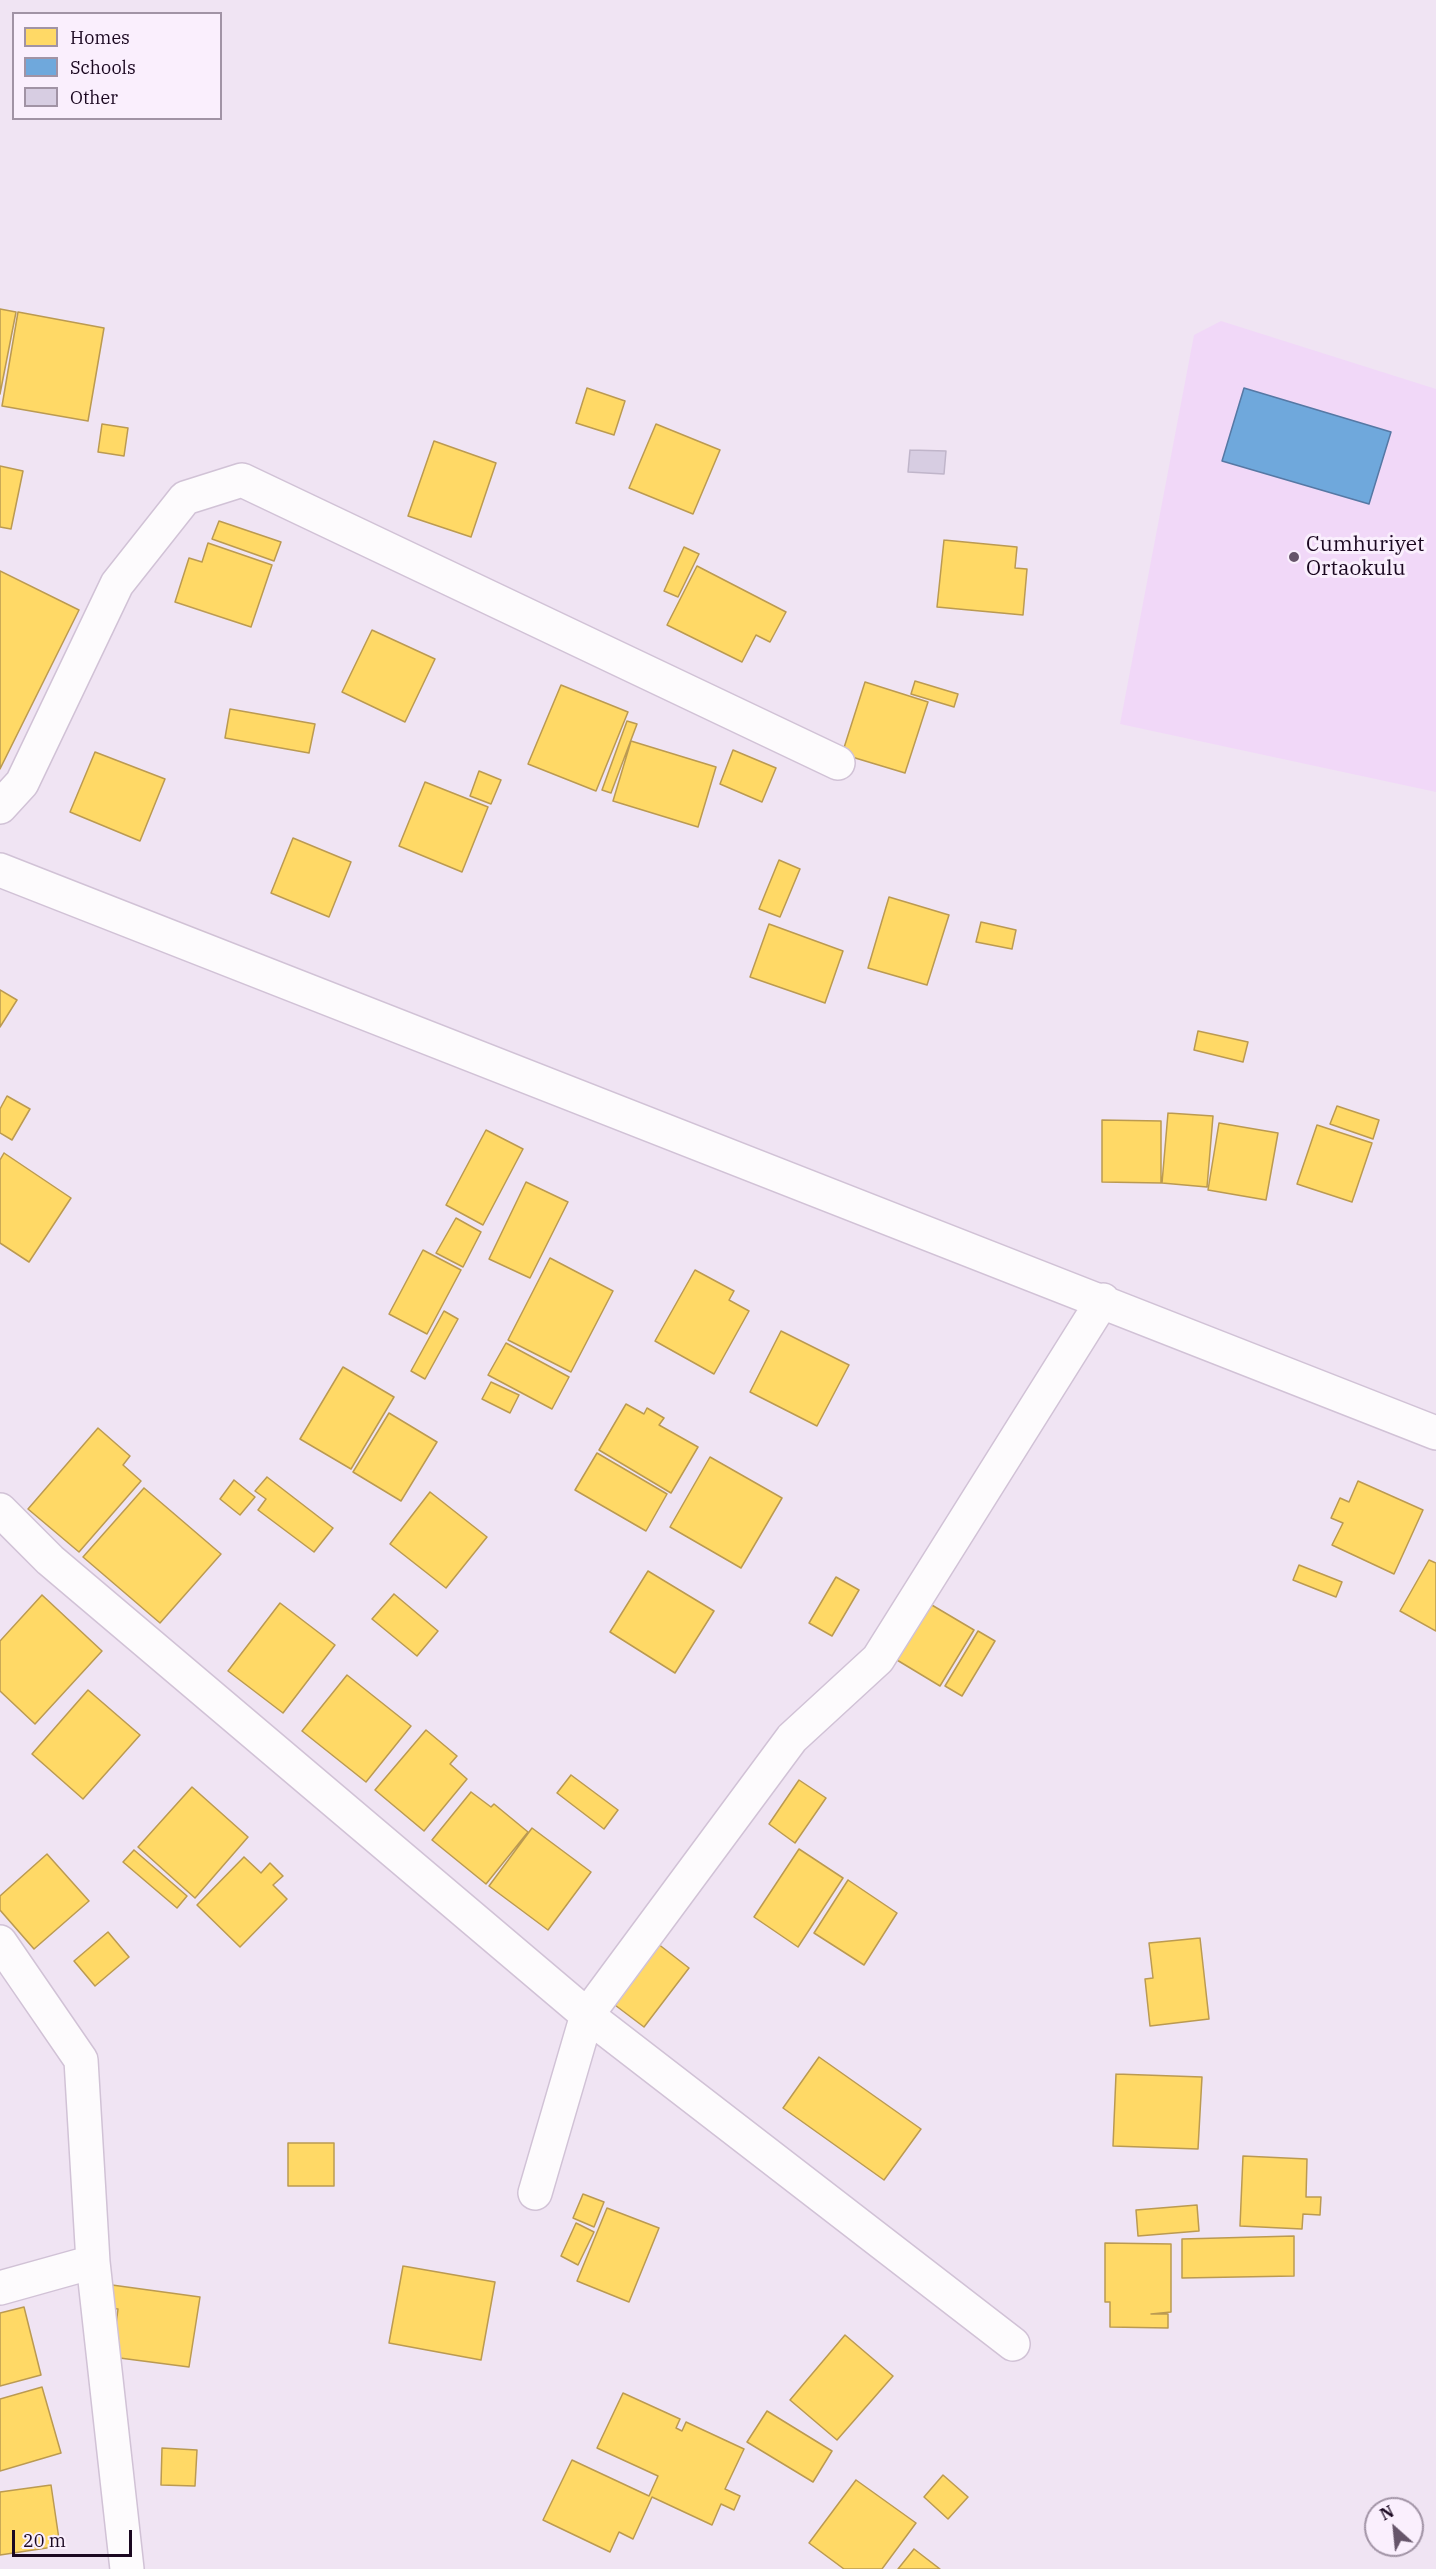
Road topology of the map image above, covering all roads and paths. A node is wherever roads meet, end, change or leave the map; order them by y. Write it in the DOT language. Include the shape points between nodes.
graph roads {
  1 [pos="838,763"];
  2 [pos="0,807"];
  3 [pos="0,870"];
  4 [pos="1103,1300"];
  5 [pos="1436,1433"];
  6 [pos="0,1510"];
  7 [pos="0,1942"];
  8 [pos="587,2015"];
  9 [pos="535,2193"];
  10 [pos="93,2262"];
  11 [pos="0,2288"];
  12 [pos="1014,2344"];
  13 [pos="127,2569"];
  1 -- 2 [label="street" via="242,480 185,498 117,584 22,783"];
  3 -- 4 [label="street"];
  4 -- 5 [label="street"];
  4 -- 8 [label="street" via="878,1659 792,1738"];
  6 -- 8 [label="street" via="50,1560"];
  7 -- 10 [label="street" via="81,2060"];
  8 -- 9 [label="street"];
  8 -- 12 [label="street"];
  10 -- 11 [label="street"];
  10 -- 13 [label="street"];
}
